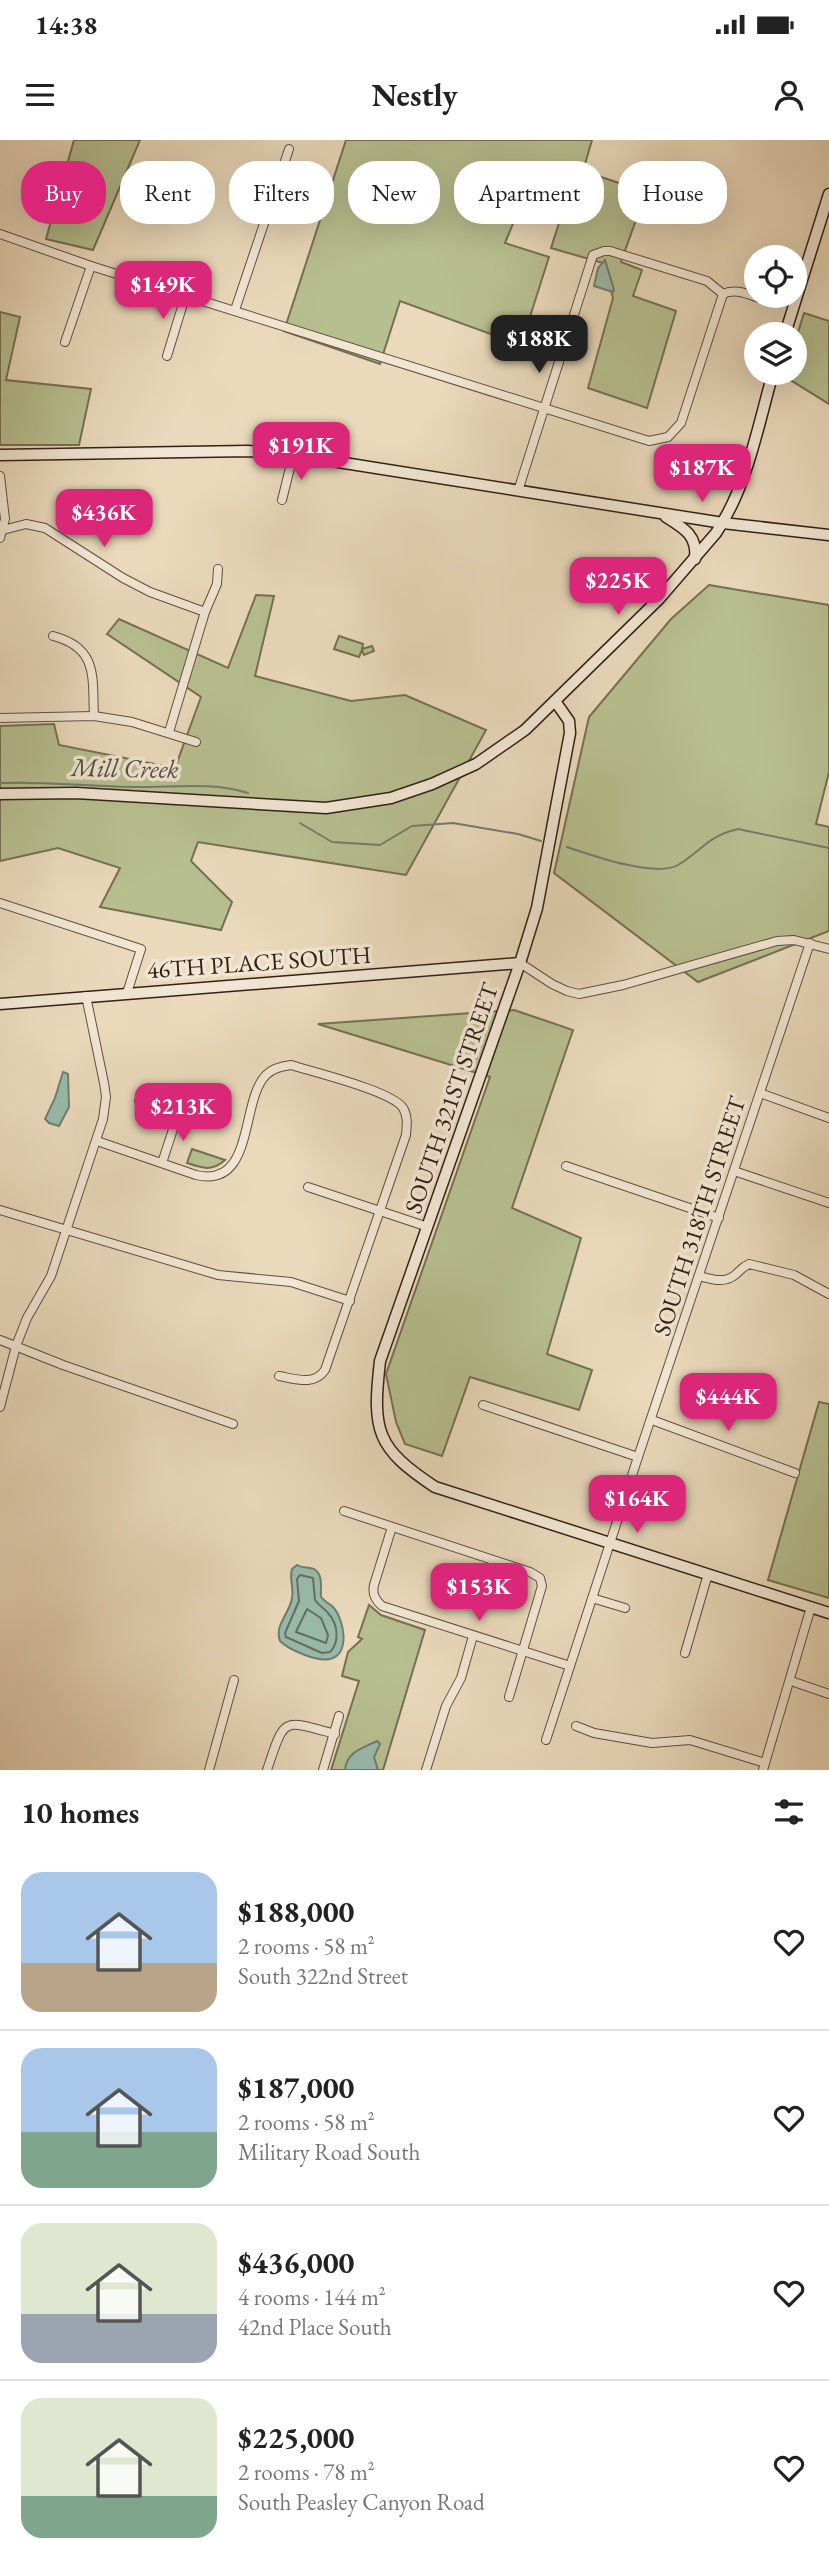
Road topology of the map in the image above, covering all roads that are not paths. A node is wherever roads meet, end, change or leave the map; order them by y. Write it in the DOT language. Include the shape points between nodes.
graph roads {
  1 [pos="289,149"];
  2 [pos="829,194"];
  3 [pos="0,234"];
  4 [pos="92,266"];
  5 [pos="744,293"];
  6 [pos="186,294"];
  7 [pos="723,294"];
  8 [pos="235,310"];
  9 [pos="789,322"];
  10 [pos="65,342"];
  11 [pos="167,356"];
  12 [pos="770,385"];
  13 [pos="544,407"];
  14 [pos="0,455"];
  15 [pos="293,456"];
  16 [pos="0,477"];
  17 [pos="518,491"];
  18 [pos="282,500"];
  19 [pos="660,513"];
  20 [pos="723,523"];
  21 [pos="2,534"];
  22 [pos="829,535"];
  23 [pos="695,559"];
  24 [pos="218,569"];
  25 [pos="205,612"];
  26 [pos="53,636"];
  27 [pos="555,701"];
  28 [pos="94,716"];
  29 [pos="0,718"];
  30 [pos="169,732"];
  31 [pos="196,742"];
  32 [pos="0,794"];
  33 [pos="0,903"];
  34 [pos="810,943"];
  35 [pos="829,949"];
  36 [pos="520,963"];
  37 [pos="127,993"];
  38 [pos="86,996"];
  39 [pos="0,1004"];
  40 [pos="760,1093"];
  41 [pos="139,1101"];
  42 [pos="178,1114"];
  43 [pos="829,1118"];
  44 [pos="198,1120"];
  45 [pos="97,1141"];
  46 [pos="162,1163"];
  47 [pos="566,1166"];
  48 [pos="734,1171"];
  49 [pos="308,1187"];
  50 [pos="829,1203"];
  51 [pos="0,1210"];
  52 [pos="381,1212"];
  53 [pos="719,1218"];
  54 [pos="428,1227"];
  55 [pos="67,1230"];
  56 [pos="699,1276"];
  57 [pos="829,1294"];
  58 [pos="349,1301"];
  59 [pos="0,1340"];
  60 [pos="16,1346"];
  61 [pos="279,1376"];
  62 [pos="483,1405"];
  63 [pos="0,1407"];
  64 [pos="652,1420"];
  65 [pos="233,1424"];
  66 [pos="638,1457"];
  67 [pos="795,1473"];
  68 [pos="344,1511"];
  69 [pos="392,1527"];
  70 [pos="610,1543"];
  71 [pos="708,1574"];
  72 [pos="592,1598"];
  73 [pos="811,1607"];
  74 [pos="625,1608"];
  75 [pos="829,1613"];
  76 [pos="473,1636"];
  77 [pos="523,1651"];
  78 [pos="685,1653"];
  79 [pos="570,1666"];
  80 [pos="234,1680"];
  81 [pos="791,1681"];
  82 [pos="829,1693"];
  83 [pos="509,1697"];
  84 [pos="340,1716"];
  85 [pos="576,1726"];
  86 [pos="335,1734"];
  87 [pos="547,1741"];
  88 [pos="764,1767"];
  89 [pos="209,1770"];
  90 [pos="267,1770"];
  91 [pos="323,1770"];
  92 [pos="426,1770"];
  1 -- 8 [label="street"];
  2 -- 9 [label="main road"];
  3 -- 4 [label="street"];
  4 -- 6 [label="street"];
  4 -- 10 [label="street"];
  5 -- 7 [label="street"];
  6 -- 8 [label="street"];
  6 -- 11 [label="street"];
  7 -- 13 [label="street" via="681,423 668,437 654,441 636,438"];
  7 -- 13 [label="street" via="707,281 610,251 593,256"];
  8 -- 13 [label="street"];
  12 -- 20 [label="main road" via="746,468"];
  13 -- 17 [label="street"];
  14 -- 15 [label="main road" via="248,451"];
  15 -- 17 [label="main road"];
  15 -- 18 [label="street"];
  16 -- 21 [label="street"];
  17 -- 19 [label="main road"];
  19 -- 20 [label="main road"];
  19 -- 23 [label="main road" via="689,533 696,544"];
  20 -- 22 [label="main road"];
  20 -- 23 [label="main road"];
  21 -- 25 [label="street" via="26,524 45,528 123,578"];
  23 -- 27 [label="main road"];
  24 -- 25 [label="street"];
  25 -- 30 [label="street"];
  26 -- 28 [label="street" via="88,658"];
  27 -- 32 [label="main road" via="525,730 476,764 391,798 350,805 306,808 76,793"];
  27 -- 36 [label="main road, SOUTH 321ST STREET" via="569,721 570,733 537,908"];
  28 -- 29 [label="street"];
  28 -- 30 [label="street"];
  30 -- 31 [label="street"];
  33 -- 37 [label="street" via="141,949"];
  34 -- 35 [label="street"];
  34 -- 36 [label="street" via="794,940 760,945 579,994 552,984"];
  34 -- 40 [label="street, SOUTH 318TH STREET"];
  36 -- 37 [label="main road, 46TH PLACE SOUTH"];
  36 -- 54 [label="main road, SOUTH 321ST STREET"];
  37 -- 38 [label="main road, 46TH PLACE SOUTH"];
  38 -- 39 [label="main road, 46TH PLACE SOUTH"];
  38 -- 45 [label="street" via="106,1097"];
  40 -- 43 [label="street"];
  40 -- 48 [label="street, SOUTH 318TH STREET"];
  41 -- 42 [label="street"];
  42 -- 44 [label="street"];
  42 -- 46 [label="street"];
  45 -- 46 [label="street"];
  45 -- 55 [label="street"];
  46 -- 52 [label="street" via="206,1178 224,1173 239,1152 263,1078 276,1068 291,1065 389,1096 404,1109 406,1135"];
  47 -- 53 [label="street"];
  48 -- 50 [label="street"];
  48 -- 53 [label="street, SOUTH 318TH STREET"];
  49 -- 52 [label="street"];
  51 -- 55 [label="street"];
  52 -- 54 [label="street"];
  52 -- 58 [label="street"];
  53 -- 56 [label="street, SOUTH 318TH STREET"];
  54 -- 70 [label="main road, SOUTH 321ST STREET" via="380,1361 376,1408 393,1454 435,1487"];
  55 -- 58 [label="street" via="218,1275 291,1282"];
  55 -- 60 [label="street" via="51,1276"];
  56 -- 57 [label="street" via="724,1281 749,1265 794,1275"];
  56 -- 64 [label="street, SOUTH 318TH STREET"];
  58 -- 61 [label="street" via="325,1370 317,1379"];
  59 -- 60 [label="street"];
  60 -- 63 [label="street"];
  60 -- 65 [label="street"];
  62 -- 66 [label="street"];
  64 -- 66 [label="street, SOUTH 318TH STREET"];
  64 -- 67 [label="street"];
  66 -- 70 [label="street, SOUTH 318TH STREET"];
  68 -- 69 [label="street"];
  69 -- 76 [label="street" via="374,1597 382,1606"];
  69 -- 77 [label="street" via="540,1577 542,1586"];
  70 -- 71 [label="main road, SOUTH 321ST STREET"];
  70 -- 72 [label="street, SOUTH 318TH STREET"];
  71 -- 73 [label="main road, SOUTH 321ST STREET"];
  71 -- 78 [label="street"];
  72 -- 74 [label="street"];
  72 -- 79 [label="street, SOUTH 318TH STREET"];
  73 -- 75 [label="main road, SOUTH 321ST STREET"];
  73 -- 81 [label="street"];
  76 -- 77 [label="street"];
  76 -- 92 [label="street"];
  77 -- 79 [label="street"];
  77 -- 83 [label="street"];
  79 -- 87 [label="street, SOUTH 318TH STREET"];
  80 -- 89 [label="street"];
  81 -- 82 [label="street"];
  81 -- 88 [label="street"];
  84 -- 86 [label="street"];
  85 -- 88 [label="street" via="652,1743 690,1740"];
  86 -- 90 [label="street" via="289,1724 282,1730"];
  86 -- 91 [label="street"];
}
